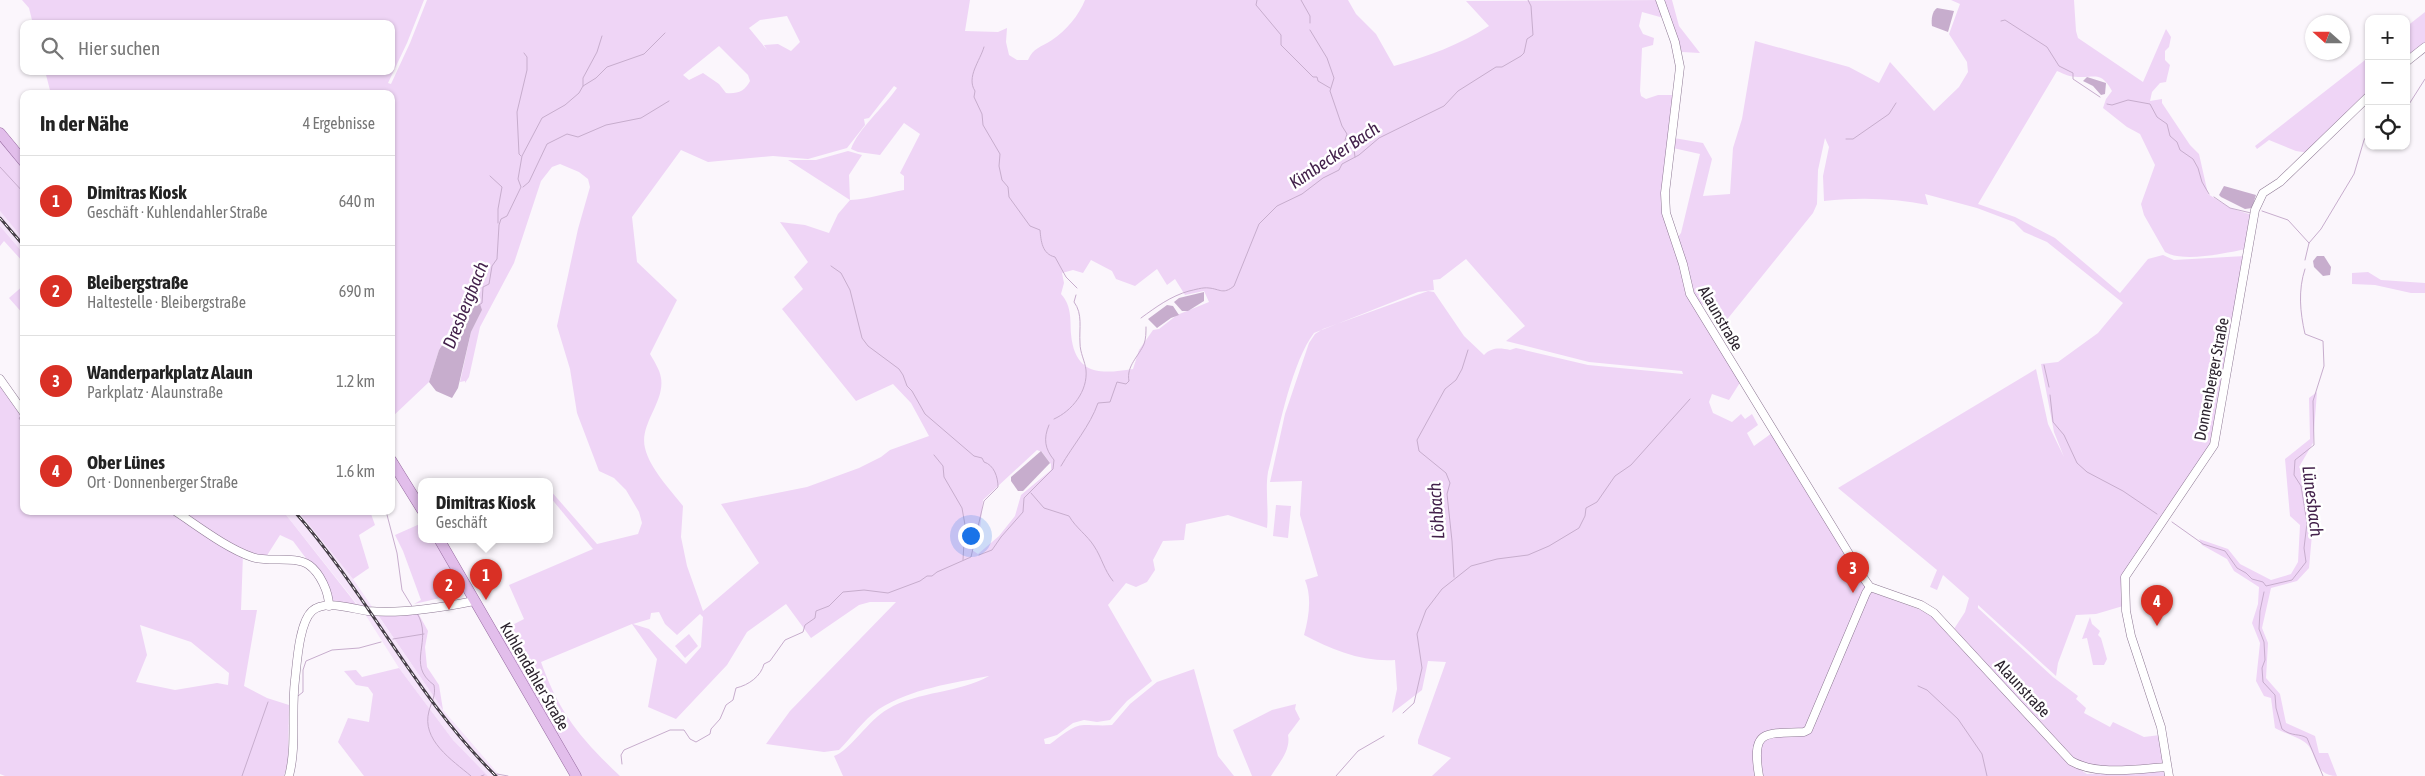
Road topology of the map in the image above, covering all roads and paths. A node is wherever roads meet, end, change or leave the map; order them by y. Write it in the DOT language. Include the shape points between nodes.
graph roads {
  1 [pos="1660,0"];
  2 [pos="2425,47"];
  3 [pos="2409,60"];
  4 [pos="2365,100"];
  5 [pos="0,133"];
  6 [pos="20,157"];
  7 [pos="0,379"];
  8 [pos="20,407"];
  9 [pos="395,466"];
  10 [pos="418,504"];
  11 [pos="181,515"];
  12 [pos="441,543"];
  13 [pos="1870,587"];
  14 [pos="472,597"];
  15 [pos="329,606"];
  16 [pos="2167,767"];
  17 [pos="289,776"];
  18 [pos="576,776"];
  19 [pos="1759,776"];
  20 [pos="2169,776"];
  1 -- 13 [label="street, Alaunstraße" via="1680,66 1665,193 1666,213 1690,294"];
  2 -- 3 [label="street"];
  4 -- 16 [label="street, Donnenberger Straße" via="2260,198 2252,222 2214,444 2126,577 2124,592 2129,628 2161,727"];
  5 -- 6 [label="main road"];
  7 -- 8 [label="street"];
  9 -- 10 [label="main road"];
  11 -- 15 [label="street" via="251,557 309,565 329,596"];
  12 -- 14 [label="main road, Kuhlendahler Straße"];
  13 -- 16 [label="street, Alaunstraße" via="1921,605 1934,613 2080,767 2099,771"];
  13 -- 19 [label="street" via="1808,730 1768,734 1760,738 1756,748"];
  14 -- 15 [label="street" via="400,611"];
  14 -- 18 [label="main road, Kuhlendahler Straße"];
  15 -- 17 [label="street" via="315,608 304,625 295,682"];
  16 -- 20 [label="street, Donnenberger Straße"];
}
